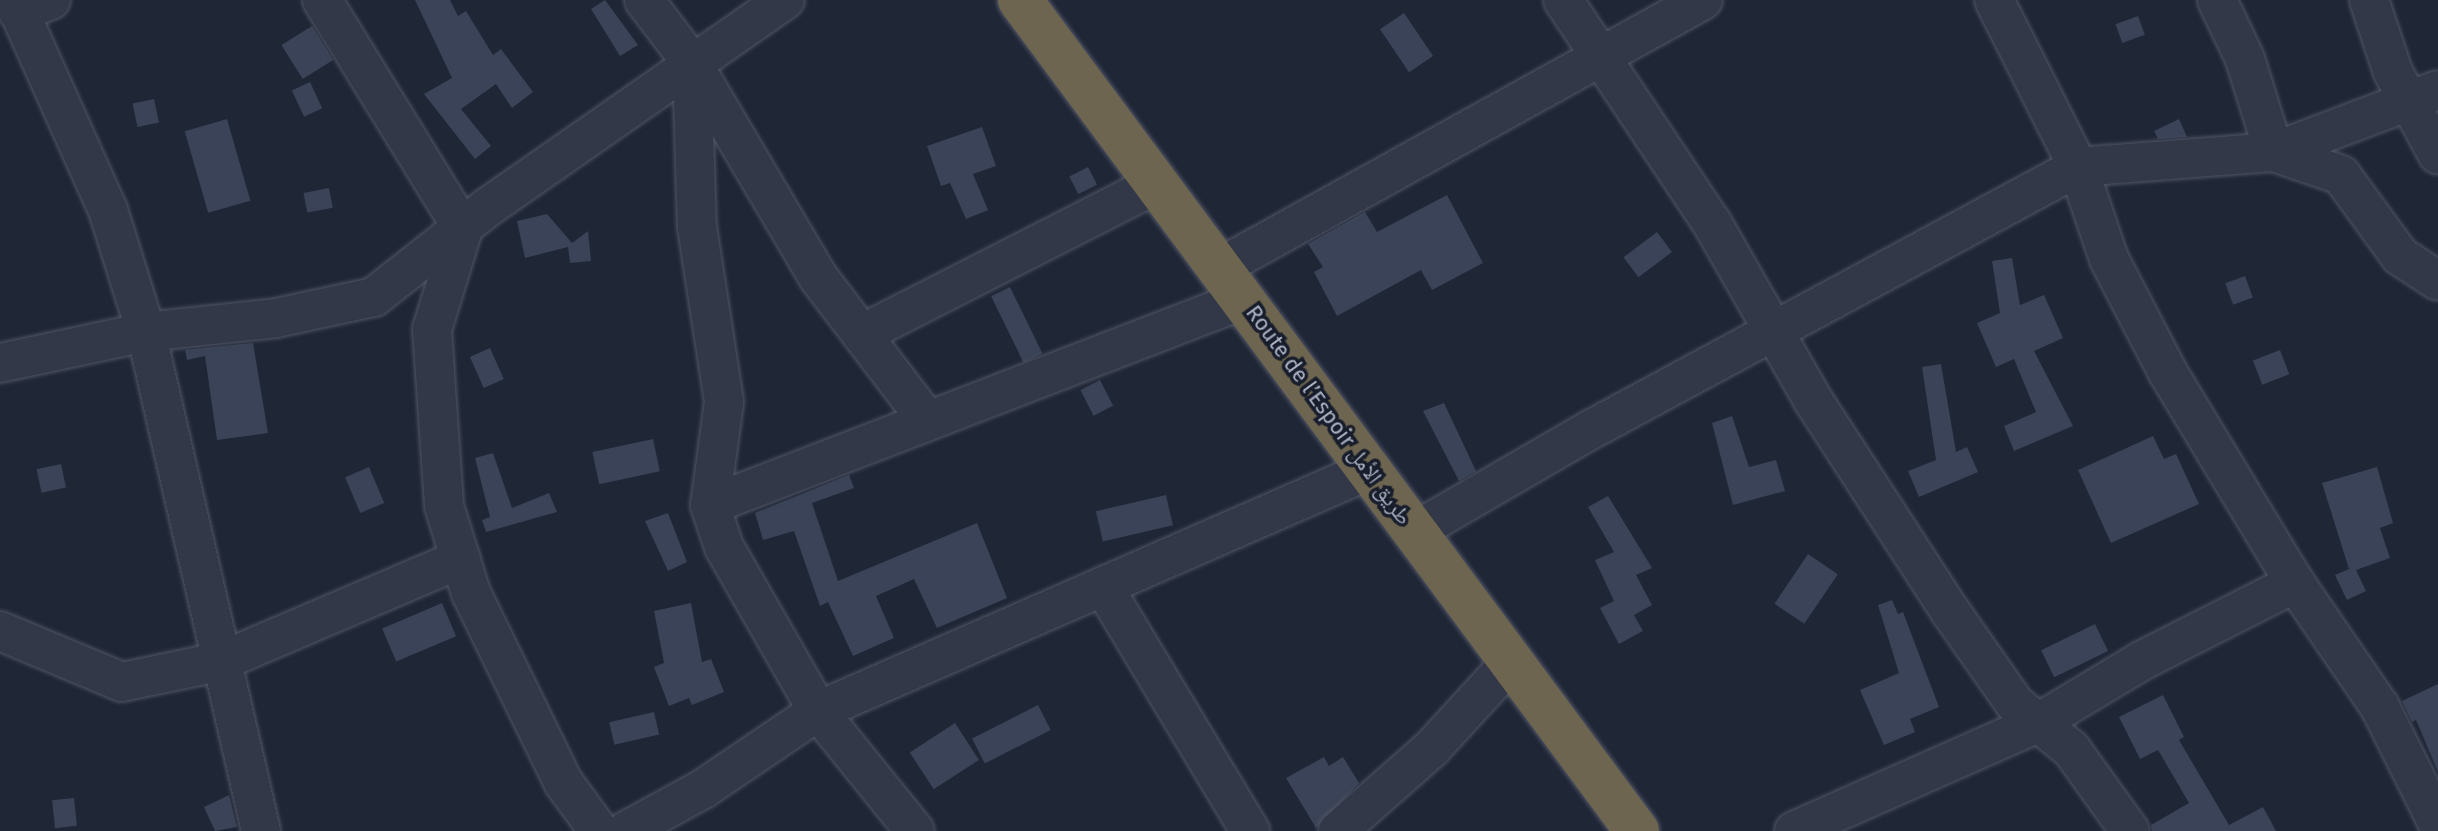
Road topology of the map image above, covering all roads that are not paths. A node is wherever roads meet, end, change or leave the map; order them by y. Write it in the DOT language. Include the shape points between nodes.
graph roads {
  1 [pos="322,0"];
  2 [pos="644,0"];
  3 [pos="785,0"];
  4 [pos="1020,0"];
  5 [pos="1563,0"];
  6 [pos="1703,0"];
  7 [pos="1994,0"];
  8 [pos="2217,0"];
  9 [pos="2369,0"];
  10 [pos="28,3"];
  11 [pos="1602,54"];
  12 [pos="692,63"];
  13 [pos="2423,96"];
  14 [pos="2274,152"];
  15 [pos="2438,155"];
  16 [pos="2078,167"];
  17 [pos="1158,183"];
  18 [pos="463,229"];
  19 [pos="2438,281"];
  20 [pos="1232,284"];
  21 [pos="1773,330"];
  22 [pos="146,332"];
  23 [pos="862,334"];
  24 [pos="0,363"];
  25 [pos="927,420"];
  26 [pos="1369,470"];
  27 [pos="710,505"];
  28 [pos="1414,532"];
  29 [pos="461,559"];
  30 [pos="2295,583"];
  31 [pos="1103,586"];
  32 [pos="0,631"];
  33 [pos="219,662"];
  34 [pos="1510,663"];
  35 [pos="818,711"];
  36 [pos="2038,723"];
  37 [pos="2438,824"];
  38 [pos="261,831"];
  39 [pos="599,831"];
  40 [pos="626,831"];
  41 [pos="915,831"];
  42 [pos="1250,831"];
  43 [pos="1338,831"];
  44 [pos="1637,831"];
  45 [pos="1794,831"];
  46 [pos="2130,831"];
  1 -- 18 [label="street"];
  2 -- 12 [label="street"];
  3 -- 12 [label="street"];
  4 -- 17 [label="highway, Route de l’Espoir طريق الأمل"];
  5 -- 11 [label="street"];
  6 -- 11 [label="street"];
  7 -- 16 [label="street"];
  8 -- 14 [label="street" via="2245,59"];
  9 -- 13 [label="street"];
  10 -- 22 [label="street" via="108,210"];
  11 -- 20 [label="street"];
  11 -- 21 [label="street" via="1712,223"];
  12 -- 18 [label="street"];
  12 -- 23 [label="street" via="818,277"];
  12 -- 27 [label="street" via="697,227 724,402"];
  13 -- 14 [label="street"];
  13 -- 15 [label="street"];
  14 -- 16 [label="street"];
  14 -- 19 [label="street" via="2341,175 2400,256"];
  16 -- 21 [label="street"];
  16 -- 30 [label="street" via="2109,259 2160,357"];
  17 -- 20 [label="highway, Route de l’Espoir طريق الأمل"];
  17 -- 23 [label="street"];
  18 -- 22 [label="street" via="374,297 276,318"];
  18 -- 29 [label="street" via="432,329 444,506"];
  20 -- 25 [label="street"];
  20 -- 26 [label="highway, Route de l’Espoir طريق الأمل"];
  21 -- 28 [label="street"];
  21 -- 36 [label="street" via="1950,611 2015,704"];
  22 -- 24 [label="street"];
  22 -- 33 [label="street"];
  23 -- 25 [label="street"];
  25 -- 27 [label="street"];
  26 -- 28 [label="highway, Route de l’Espoir طريق الأمل"];
  26 -- 31 [label="street"];
  27 -- 35 [label="street" via="724,547"];
  28 -- 34 [label="highway, Route de l’Espoir طريق الأمل"];
  29 -- 33 [label="street"];
  29 -- 39 [label="street" via="471,593 563,782"];
  30 -- 36 [label="street" via="2141,661"];
  30 -- 37 [label="street" via="2380,707"];
  31 -- 35 [label="street"];
  31 -- 42 [label="street"];
  32 -- 33 [label="street" via="122,682"];
  33 -- 38 [label="street"];
  34 -- 43 [label="street" via="1432,748"];
  34 -- 44 [label="highway, Route de l’Espoir طريق الأمل"];
  35 -- 40 [label="street" via="703,789"];
  35 -- 41 [label="street"];
  36 -- 45 [label="street"];
  36 -- 46 [label="street" via="2071,749"];
}
